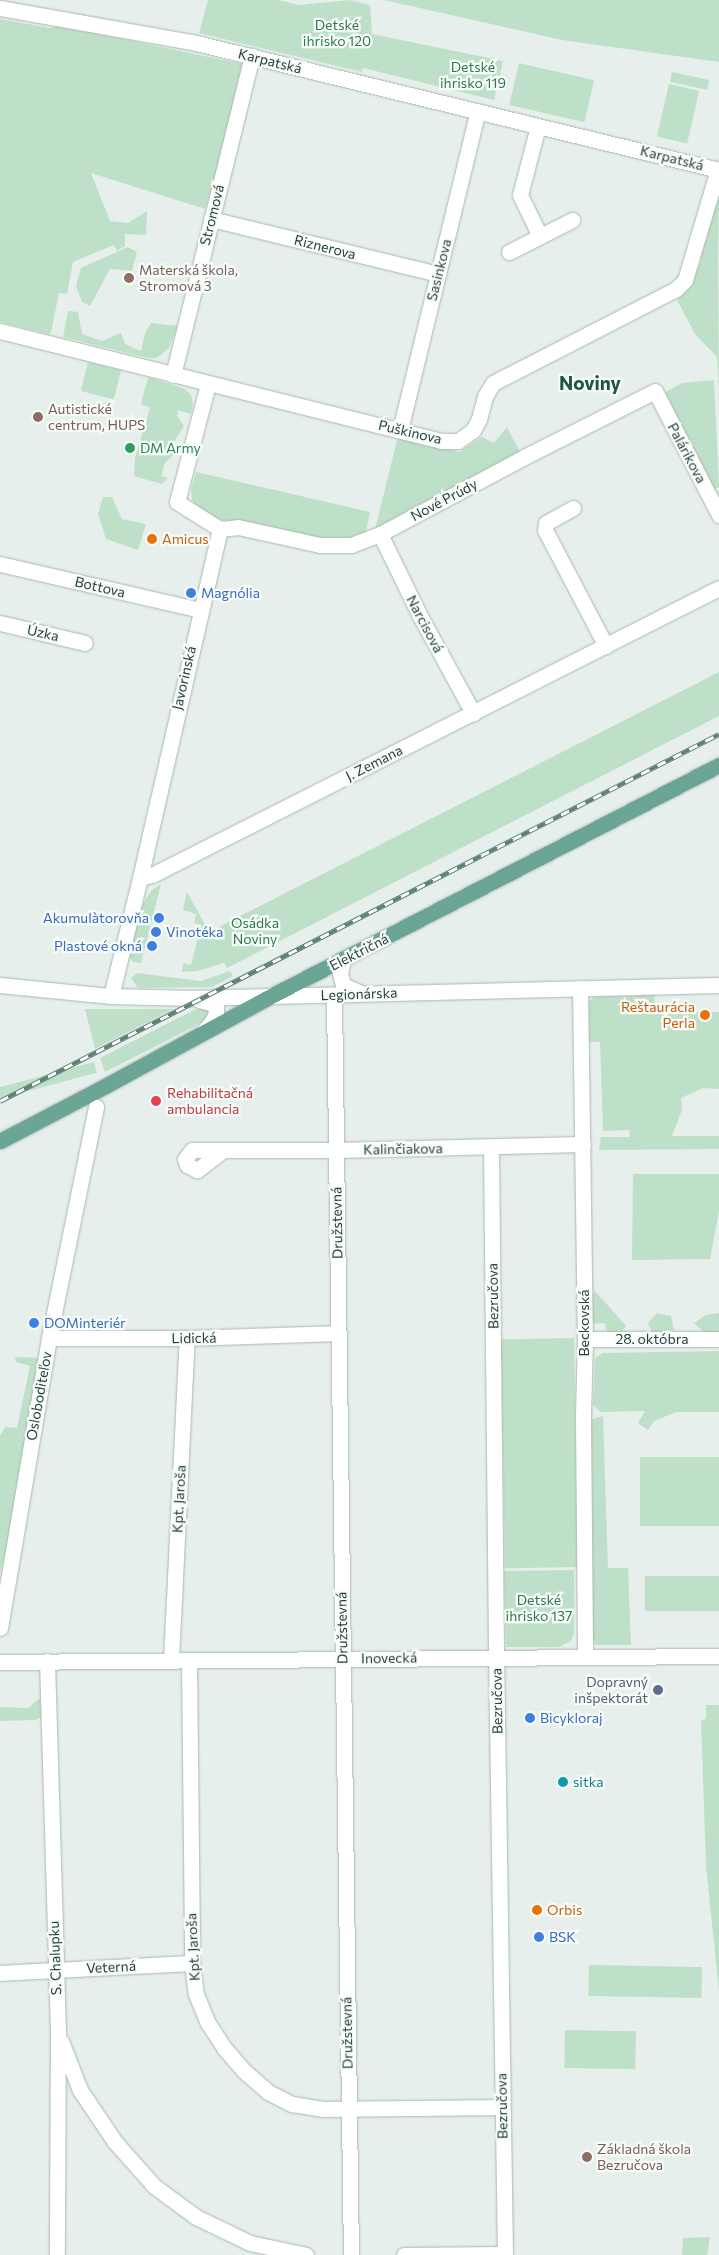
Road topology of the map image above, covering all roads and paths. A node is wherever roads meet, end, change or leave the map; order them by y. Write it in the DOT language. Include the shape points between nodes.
graph roads {
  1 [pos="0,8"];
  2 [pos="252,56"];
  3 [pos="478,111"];
  4 [pos="538,126"];
  5 [pos="718,170"];
  6 [pos="212,219"];
  7 [pos="572,220"];
  8 [pos="540,236"];
  9 [pos="509,252"];
  10 [pos="438,274"];
  11 [pos="0,331"];
  12 [pos="173,375"];
  13 [pos="208,384"];
  14 [pos="654,391"];
  15 [pos="400,430"];
  16 [pos="573,508"];
  17 [pos="719,515"];
  18 [pos="220,529"];
  19 [pos="380,534"];
  20 [pos="0,564"];
  21 [pos="719,588"];
  22 [pos="201,610"];
  23 [pos="0,623"];
  24 [pos="85,643"];
  25 [pos="606,646"];
  26 [pos="472,713"];
  27 [pos="719,765"];
  28 [pos="140,878"];
  29 [pos="343,960"];
  30 [pos="0,985"];
  31 [pos="719,985"];
  32 [pos="580,988"];
  33 [pos="364,994"];
  34 [pos="334,995"];
  35 [pos="110,996"];
  36 [pos="190,998"];
  37 [pos="267,998"];
  38 [pos="203,1032"];
  39 [pos="96,1107"];
  40 [pos="0,1141"];
  41 [pos="583,1144"];
  42 [pos="491,1147"];
  43 [pos="223,1150"];
  44 [pos="336,1150"];
  45 [pos="339,1332"];
  46 [pos="49,1338"];
  47 [pos="187,1338"];
  48 [pos="585,1339"];
  49 [pos="719,1339"];
  50 [pos="0,1628"];
  51 [pos="496,1656"];
  52 [pos="719,1656"];
  53 [pos="585,1657"];
  54 [pos="342,1658"];
  55 [pos="171,1660"];
  56 [pos="189,1660"];
  57 [pos="47,1661"];
  58 [pos="0,1662"];
  59 [pos="192,1963"];
  60 [pos="55,1970"];
  61 [pos="0,1973"];
  62 [pos="58,2032"];
  63 [pos="502,2107"];
  64 [pos="348,2108"];
  65 [pos="505,2254"];
  66 [pos="56,2255"];
  67 [pos="306,2255"];
  68 [pos="350,2255"];
  69 [pos="356,2255"];
  70 [pos="404,2255"];
  1 -- 2 [label="street, Karpatská" via="155,34"];
  2 -- 3 [label="street, Karpatská"];
  2 -- 6 [label="street, Stromová"];
  3 -- 4 [label="street, Karpatská"];
  3 -- 10 [label="street, Sasinkova"];
  4 -- 5 [label="street, Karpatská"];
  4 -- 8 [label="street" via="520,195"];
  5 -- 15 [label="street, Puškinova" via="690,269 676,289 493,383 473,430 458,440 442,441"];
  6 -- 10 [label="street, Riznerova"];
  6 -- 12 [label="street, Stromová"];
  7 -- 8 [label="street"];
  8 -- 9 [label="street"];
  10 -- 15 [label="street, Sasinkova"];
  11 -- 12 [label="street, Puškinova"];
  12 -- 13 [label="street, Puškinova"];
  13 -- 15 [label="street, Puškinova"];
  13 -- 18 [label="street" via="177,502"];
  14 -- 17 [label="street, Palárikova"];
  14 -- 19 [label="street, Nové Prúdy"];
  16 -- 25 [label="street" via="546,523 545,530"];
  18 -- 19 [label="street, Nové Prúdy" via="238,526 336,546 351,545"];
  18 -- 22 [label="street, Javorinská"];
  19 -- 26 [label="street, Narcisová"];
  20 -- 22 [label="street, Bottova"];
  21 -- 25 [label="street, J. Zemana"];
  22 -- 28 [label="street, Javorinská"];
  23 -- 24 [label="street, Úzka"];
  25 -- 26 [label="street, J. Zemana"];
  26 -- 28 [label="street, J. Zemana" via="152,875"];
  27 -- 29 [label="main road, Električná"];
  28 -- 35 [label="street, Javorinská"];
  29 -- 33 [label="street" via="340,973 343,985"];
  29 -- 37 [label="main road, Električná"];
  30 -- 35 [label="street, Legionárska"];
  31 -- 32 [label="street, Legionárska"];
  32 -- 33 [label="street, Legionárska"];
  32 -- 41 [label="street, Beckovská"];
  33 -- 34 [label="street, Legionárska"];
  34 -- 37 [label="street, Legionárska"];
  34 -- 44 [label="street, Družstevná"];
  35 -- 36 [label="street, Legionárska"];
  36 -- 37 [label="street, Legionárska"];
  36 -- 38 [label="street" via="216,1006 213,1020"];
  37 -- 38 [label="main road, Električná"];
  38 -- 40 [label="main road, Električná"];
  39 -- 46 [label="street, Osloboditeľov"];
  41 -- 42 [label="street, Kalinčiakova"];
  41 -- 48 [label="street, Beckovská"];
  42 -- 44 [label="street, Kalinčiakova"];
  42 -- 51 [label="street, Bezručova"];
  43 -- 44 [label="street, Kalinčiakova"];
  44 -- 45 [label="street, Družstevná"];
  45 -- 47 [label="street, Lidická"];
  45 -- 54 [label="street, Družstevná"];
  46 -- 47 [label="street, Lidická"];
  46 -- 50 [label="street, Osloboditeľov"];
  47 -- 55 [label="street, Kpt. Jaroša"];
  48 -- 49 [label="street, 28. októbra"];
  48 -- 53 [label="street, Beckovská"];
  51 -- 53 [label="street, Inovecká"];
  51 -- 54 [label="street, Inovecká"];
  51 -- 63 [label="street, Bezručova"];
  52 -- 53 [label="street, Inovecká"];
  54 -- 56 [label="street, Inovecká"];
  54 -- 64 [label="street, Družstevná"];
  55 -- 56 [label="street, Inovecká"];
  55 -- 57 [label="street, Inovecká"];
  56 -- 59 [label="street, Kpt. Jaroša"];
  57 -- 58 [label="street, Inovecká"];
  57 -- 60 [label="street, S. Chalupku"];
  59 -- 60 [label="street, Veterná"];
  59 -- 64 [label="street, Kpt. Jaroša" via="196,1994 208,2023 224,2049 244,2071 268,2092 292,2104 323,2109"];
  60 -- 61 [label="street, Veterná"];
  60 -- 62 [label="street, S. Chalupku"];
  62 -- 66 [label="street, S. Chalupku"];
  62 -- 67 [label="street" via="80,2090 115,2142 154,2186 196,2217 250,2242"];
  63 -- 64 [label="street, Kpt. Jaroša"];
  63 -- 65 [label="street, Bezručova"];
  64 -- 68 [label="street, Družstevná"];
  65 -- 70 [label="street"];
  68 -- 69 [label="street, Družstevná"];
}
